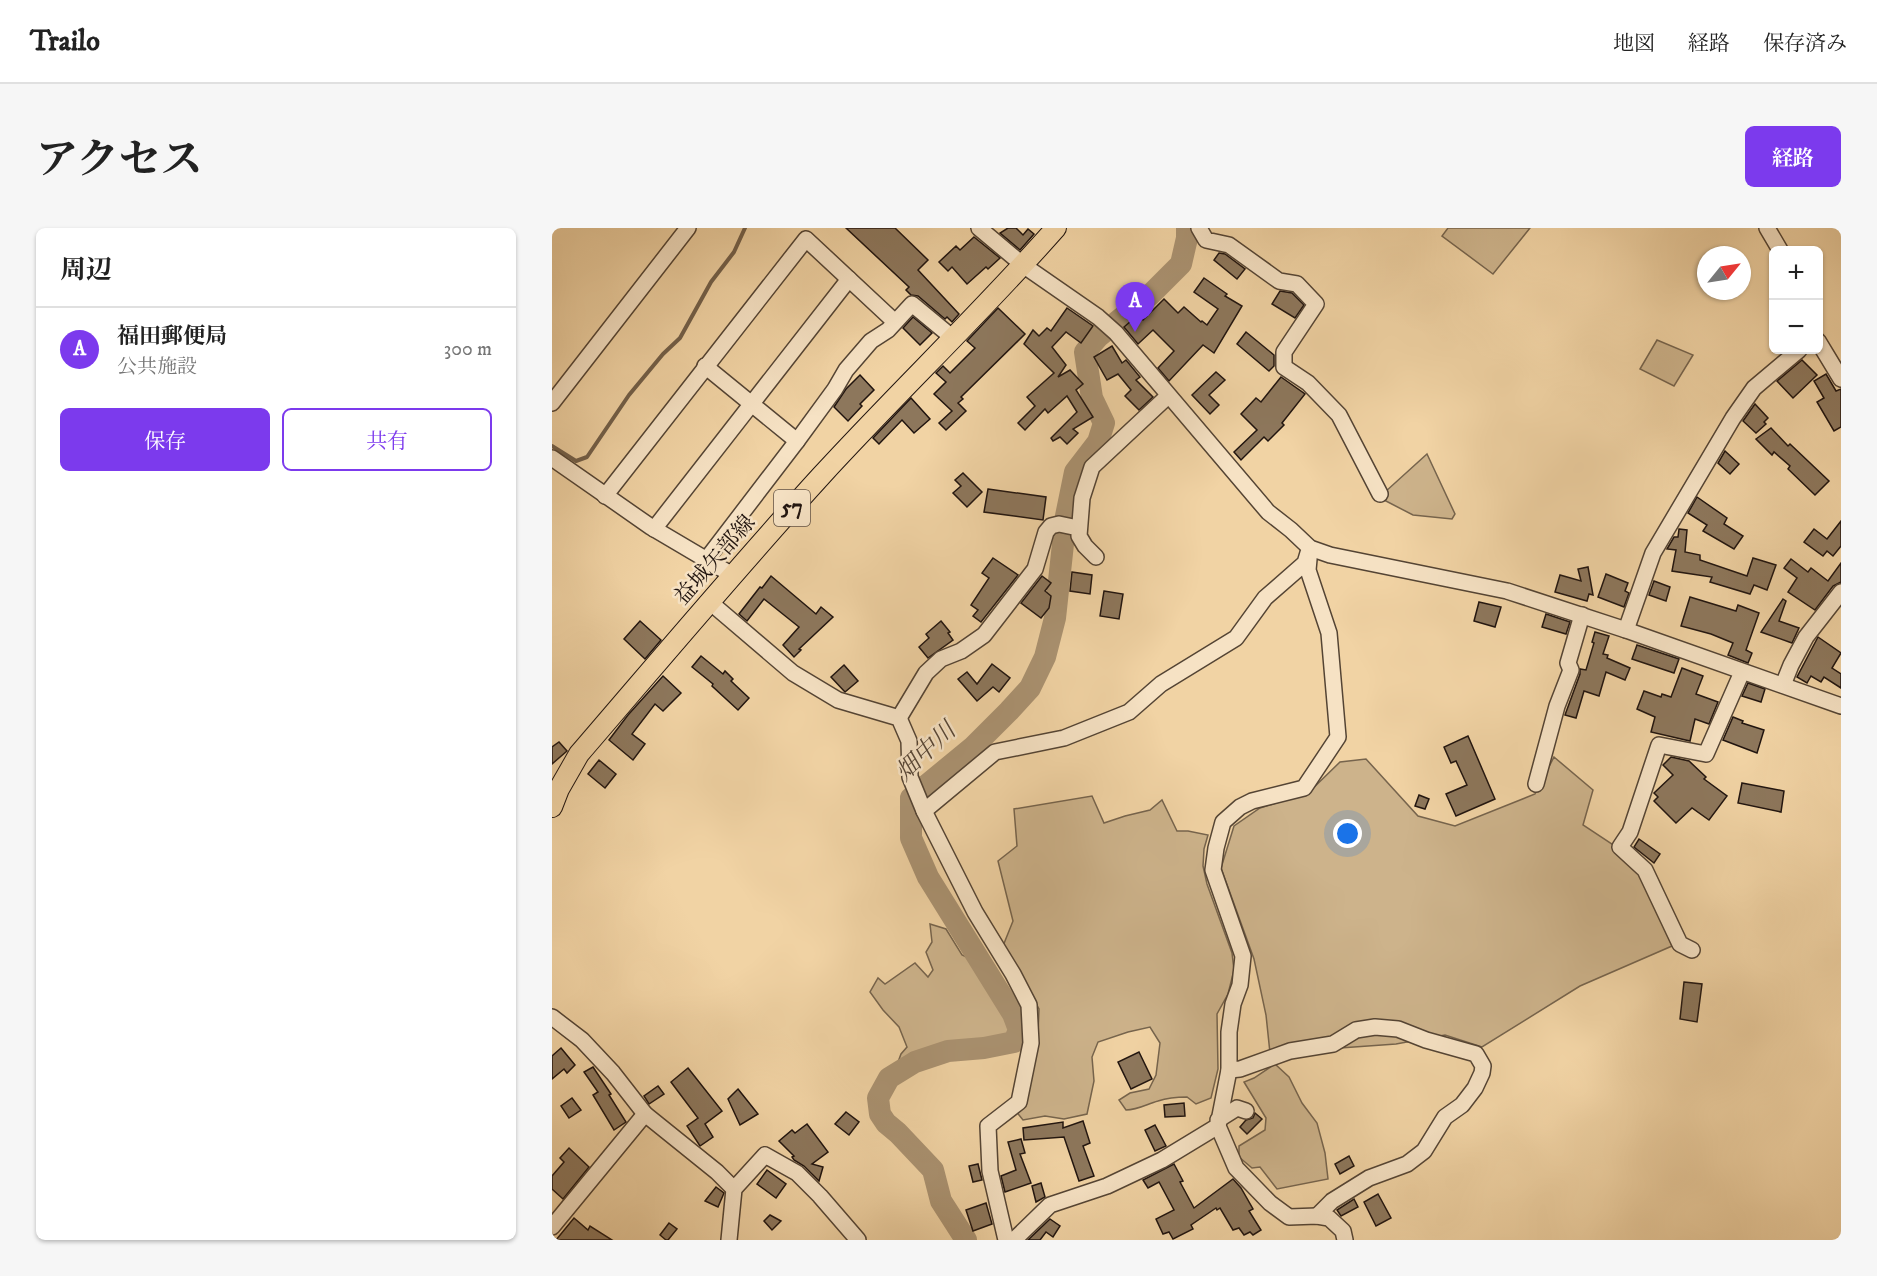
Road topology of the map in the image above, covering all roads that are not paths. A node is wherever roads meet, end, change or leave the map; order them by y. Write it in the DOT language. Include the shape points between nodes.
graph roads {
  1 [pos="688,228"];
  2 [pos="979,228"];
  3 [pos="1056,228"];
  4 [pos="1199,228"];
  5 [pos="1767,228"];
  6 [pos="1778,246"];
  7 [pos="1023,265"];
  8 [pos="849,279"];
  9 [pos="895,322"];
  10 [pos="953,338"];
  11 [pos="1823,349"];
  12 [pos="1794,354"];
  13 [pos="705,366"];
  14 [pos="1841,379"];
  15 [pos="1168,396"];
  16 [pos="552,404"];
  17 [pos="752,404"];
  18 [pos="797,441"];
  19 [pos="552,458"];
  20 [pos="1380,494"];
  21 [pos="605,496"];
  22 [pos="1070,526"];
  23 [pos="654,529"];
  24 [pos="1310,548"];
  25 [pos="1096,557"];
  26 [pos="706,560"];
  27 [pos="734,576"];
  28 [pos="1841,592"];
  29 [pos="711,603"];
  30 [pos="1582,615"];
  31 [pos="1626,630"];
  32 [pos="1742,672"];
  33 [pos="1783,685"];
  34 [pos="1841,705"];
  35 [pos="899,718"];
  36 [pos="1536,784"];
  37 [pos="552,807"];
  38 [pos="923,809"];
  39 [pos="1692,950"];
  40 [pos="552,1017"];
  41 [pos="1230,1070"];
  42 [pos="1246,1112"];
  43 [pos="645,1114"];
  44 [pos="1218,1123"];
  45 [pos="734,1189"];
  46 [pos="1317,1216"];
  47 [pos="552,1227"];
  48 [pos="729,1240"];
  49 [pos="858,1240"];
  50 [pos="1006,1240"];
  51 [pos="1014,1240"];
  52 [pos="1345,1240"];
  1 -- 16 [label="street"];
  2 -- 7 [label="street"];
  3 -- 7 [label="main road, 益城矢部線 / 57"];
  4 -- 20 [label="street" via="1206,240 1228,245 1279,281 1297,284 1316,304 1284,351 1284,367 1308,383 1340,415"];
  5 -- 6 [label="street"];
  7 -- 10 [label="main road, 益城矢部線 / 57"];
  7 -- 15 [label="street" via="1116,333"];
  8 -- 9 [label="street"];
  8 -- 13 [label="street" via="806,239"];
  8 -- 17 [label="street"];
  9 -- 10 [label="street" via="912,304"];
  9 -- 18 [label="street" via="871,341 846,370"];
  10 -- 27 [label="main road, 益城矢部線 / 57" via="829,468"];
  11 -- 14 [label="street"];
  12 -- 31 [label="street" via="1754,388 1732,418 1653,553"];
  13 -- 17 [label="street"];
  13 -- 21 [label="street"];
  15 -- 22 [label="street" via="1092,467"];
  15 -- 24 [label="street" via="1268,512"];
  17 -- 18 [label="street"];
  17 -- 23 [label="street"];
  18 -- 26 [label="street"];
  19 -- 21 [label="street"];
  21 -- 23 [label="street"];
  22 -- 25 [label="street"];
  22 -- 35 [label="street" via="1051,526 1035,569 984,635 941,659 926,673"];
  23 -- 26 [label="street"];
  24 -- 30 [label="street" via="1507,591"];
  24 -- 38 [label="street" via="1305,563 1265,598 1236,638 1161,684 1129,712 1064,738 995,752"];
  24 -- 41 [label="street" via="1308,570 1329,633 1338,738 1304,788 1252,801 1223,822 1213,870 1243,956 1229,1032"];
  26 -- 27 [label="street"];
  27 -- 29 [label="main road, 益城矢部線 / 57"];
  28 -- 33 [label="street" via="1806,637"];
  29 -- 35 [label="street" via="793,673 838,700"];
  29 -- 37 [label="main road, 益城矢部線 / 57" via="579,754"];
  30 -- 31 [label="street"];
  30 -- 36 [label="street" via="1568,663 1571,670"];
  31 -- 32 [label="street"];
  32 -- 33 [label="street"];
  32 -- 39 [label="street" via="1706,754 1659,745 1630,832 1620,847 1645,870 1680,944"];
  33 -- 34 [label="street"];
  35 -- 38 [label="street" via="909,741 910,777"];
  38 -- 50 [label="street" via="975,912 1029,1005 1030,1043 1019,1102 988,1126 990,1171"];
  40 -- 43 [label="street" via="614,1073"];
  41 -- 44 [label="street"];
  41 -- 46 [label="street" via="1290,1051 1333,1044 1356,1030 1375,1027 1398,1029 1476,1054 1484,1066 1475,1088 1462,1105 1445,1117 1424,1151 1407,1164 1359,1184"];
  42 -- 44 [label="street" via="1237,1108"];
  43 -- 45 [label="street"];
  43 -- 47 [label="street"];
  44 -- 46 [label="street" via="1236,1167 1270,1203 1289,1217"];
  44 -- 51 [label="street" via="1162,1160 1116,1182 1050,1205"];
  45 -- 48 [label="street"];
  45 -- 49 [label="street" via="765,1155 797,1173"];
  46 -- 52 [label="street" via="1329,1218 1343,1231"];
}
